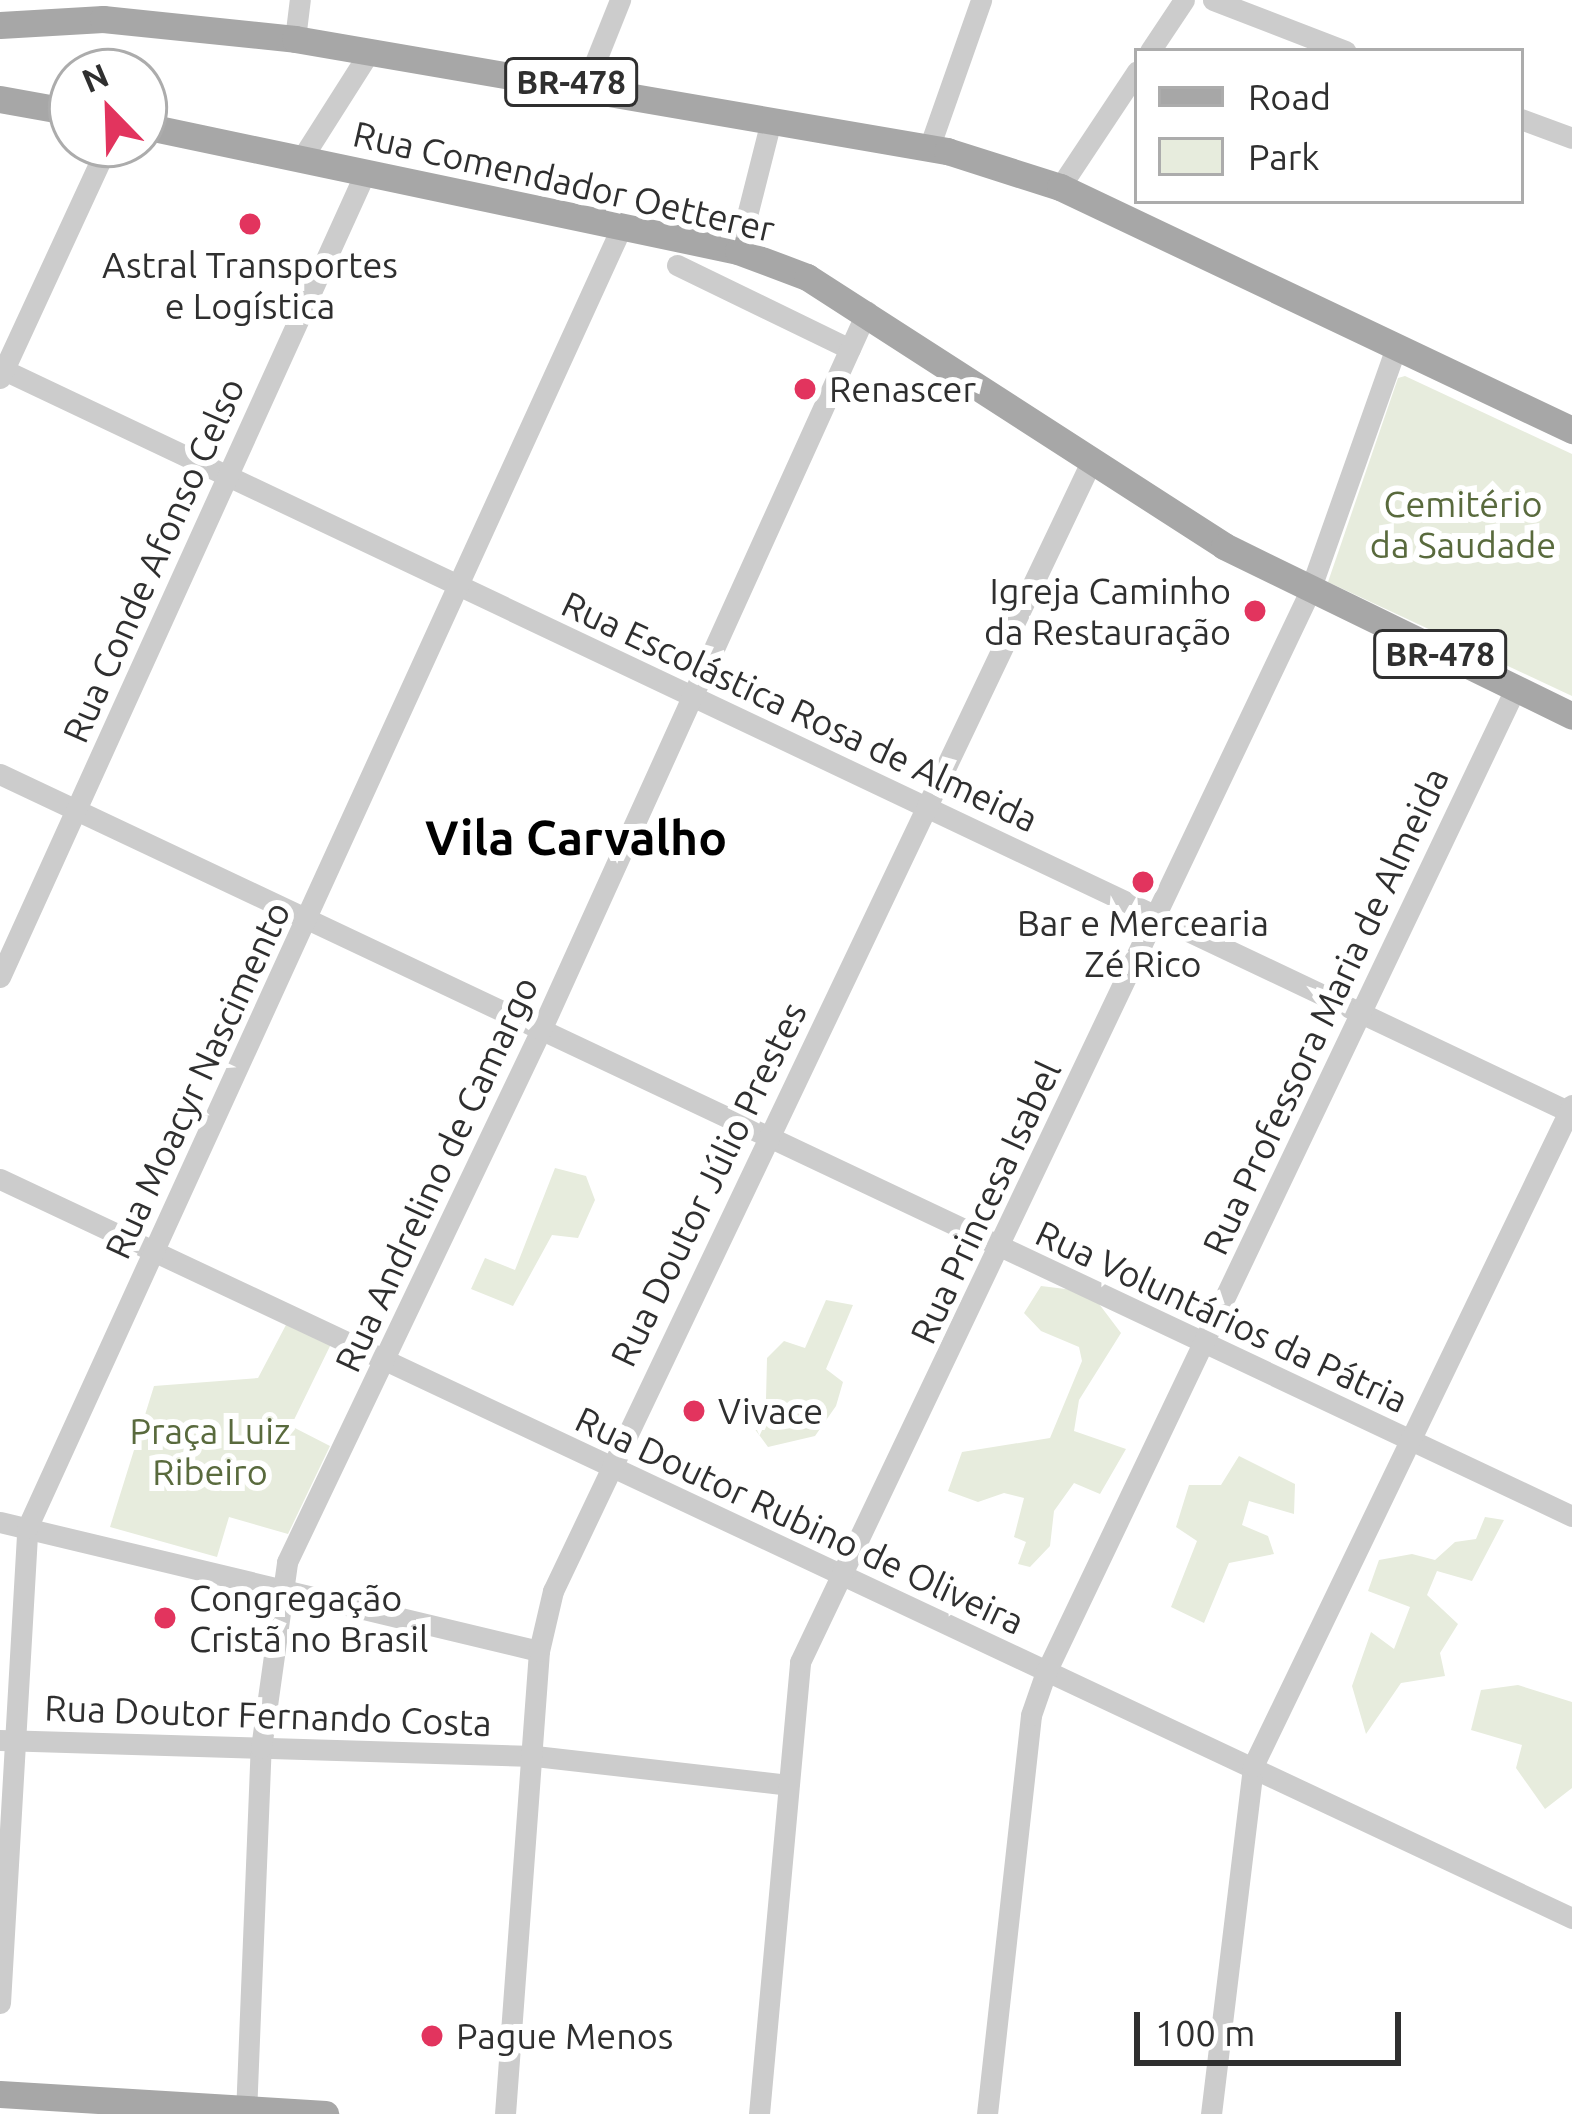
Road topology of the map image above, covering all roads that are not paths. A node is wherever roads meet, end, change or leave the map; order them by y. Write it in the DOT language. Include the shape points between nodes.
graph roads {
  1 [pos="300,0"];
  2 [pos="620,0"];
  3 [pos="981,0"];
  4 [pos="1184,0"];
  5 [pos="1213,0"];
  6 [pos="104,9"];
  7 [pos="0,25"];
  8 [pos="295,39"];
  9 [pos="1152,48"];
  10 [pos="1338,48"];
  11 [pos="370,51"];
  12 [pos="1134,76"];
  13 [pos="586,85"];
  14 [pos="0,99"];
  15 [pos="48,108"];
  16 [pos="1524,119"];
  17 [pos="771,121"];
  18 [pos="168,131"];
  19 [pos="1572,138"];
  20 [pos="929,148"];
  21 [pos="302,158"];
  22 [pos="97,168"];
  23 [pos="366,171"];
  24 [pos="1060,187"];
  25 [pos="622,226"];
  26 [pos="738,251"];
  27 [pos="677,265"];
  28 [pos="866,311"];
  29 [pos="1396,347"];
  30 [pos="850,349"];
  31 [pos="1,372"];
  32 [pos="1572,430"];
  33 [pos="1090,464"];
  34 [pos="228,476"];
  35 [pos="458,585"];
  36 [pos="1309,592"];
  37 [pos="1515,689"];
  38 [pos="692,696"];
  39 [pos="1572,716"];
  40 [pos="0,774"];
  41 [pos="928,808"];
  42 [pos="76,810"];
  43 [pos="1157,916"];
  44 [pos="307,918"];
  45 [pos="0,977"];
  46 [pos="1360,1013"];
  47 [pos="541,1030"];
  48 [pos="1571,1110"];
  49 [pos="766,1139"];
  50 [pos="0,1179"];
  51 [pos="1000,1250"];
  52 [pos="154,1252"];
  53 [pos="1203,1344"];
  54 [pos="385,1360"];
  55 [pos="1411,1440"];
  56 [pos="608,1466"];
  57 [pos="1572,1516"];
  58 [pos="0,1522"];
  59 [pos="27,1528"];
  60 [pos="841,1576"];
  61 [pos="282,1590"];
  62 [pos="538,1651"];
  63 [pos="1046,1672"];
  64 [pos="7,1740"];
  65 [pos="261,1748"];
  66 [pos="535,1756"];
  67 [pos="1253,1766"];
  68 [pos="788,1785"];
  69 [pos="1566,1911"];
  70 [pos="0,2003"];
  71 [pos="0,2094"];
  72 [pos="246,2112"];
  73 [pos="325,2114"];
  74 [pos="505,2114"];
  75 [pos="758,2114"];
  76 [pos="987,2114"];
  77 [pos="1211,2114"];
  1 -- 8 [label="street"];
  2 -- 13 [label="street"];
  3 -- 20 [label="street"];
  4 -- 9 [label="street"];
  5 -- 10 [label="street"];
  6 -- 7 [label="main road, BR-478"];
  6 -- 8 [label="main road, BR-478"];
  8 -- 11 [label="main road, BR-478"];
  11 -- 13 [label="main road, BR-478"];
  11 -- 21 [label="street"];
  12 -- 24 [label="street"];
  13 -- 17 [label="main road, BR-478"];
  14 -- 15 [label="main road"];
  16 -- 19 [label="street"];
  17 -- 20 [label="main road, BR-478"];
  17 -- 26 [label="street"];
  18 -- 21 [label="main road, Rua Comendador Oetterer / BR-478"];
  20 -- 24 [label="main road, BR-478"];
  21 -- 23 [label="main road, Rua Comendador Oetterer / BR-478"];
  22 -- 31 [label="street"];
  23 -- 25 [label="main road, Rua Comendador Oetterer / BR-478"];
  23 -- 34 [label="street, Rua Conde Afonso Celso"];
  24 -- 29 [label="main road, BR-478"];
  25 -- 26 [label="main road, Rua Comendador Oetterer / BR-478"];
  25 -- 35 [label="street, Rua Moacyr Nascimento"];
  26 -- 28 [label="main road, Rua Comendador Oetterer / BR-478"];
  27 -- 30 [label="street, Rua Comendador Oetterer"];
  28 -- 30 [label="street, Rua Andrelino de Camargo"];
  28 -- 33 [label="main road, Rua Comendador Oetterer / BR-478"];
  29 -- 32 [label="main road, BR-478"];
  29 -- 36 [label="street, Rua Princesa Isabel"];
  30 -- 38 [label="street, Rua Andrelino de Camargo"];
  31 -- 34 [label="street, Rua Escolástica Rosa de Almeida"];
  33 -- 36 [label="main road, Rua Comendador Oetterer / BR-478"];
  33 -- 41 [label="street, Rua Doutor Júlio Prestes"];
  34 -- 35 [label="street, Rua Escolástica Rosa de Almeida"];
  34 -- 42 [label="street, Rua Conde Afonso Celso"];
  35 -- 38 [label="street, Rua Escolástica Rosa de Almeida"];
  35 -- 44 [label="street, Rua Moacyr Nascimento"];
  36 -- 37 [label="main road, Rua Comendador Oetterer / BR-478"];
  36 -- 43 [label="street, Rua Princesa Isabel"];
  37 -- 39 [label="main road, Rua Comendador Oetterer / BR-478"];
  37 -- 46 [label="street, Rua Professora Maria de Almeida"];
  38 -- 41 [label="street, Rua Escolástica Rosa de Almeida"];
  38 -- 47 [label="street, Rua Andrelino de Camargo"];
  40 -- 42 [label="street, Rua Voluntários da Pátria"];
  41 -- 43 [label="street, Rua Escolástica Rosa de Almeida"];
  41 -- 49 [label="street, Rua Doutor Júlio Prestes"];
  42 -- 44 [label="street, Rua Voluntários da Pátria"];
  42 -- 45 [label="street, Rua Conde Afonso Celso"];
  43 -- 46 [label="street, Rua Escolástica Rosa de Almeida"];
  43 -- 51 [label="street, Rua Princesa Isabel"];
  44 -- 47 [label="street, Rua Voluntários da Pátria"];
  44 -- 52 [label="street, Rua Moacyr Nascimento"];
  46 -- 48 [label="street, Rua Escolástica Rosa de Almeida"];
  46 -- 53 [label="street, Rua Professora Maria de Almeida"];
  47 -- 49 [label="street, Rua Voluntários da Pátria"];
  47 -- 54 [label="street, Rua Andrelino de Camargo"];
  48 -- 55 [label="street"];
  49 -- 51 [label="street, Rua Voluntários da Pátria"];
  49 -- 56 [label="street, Rua Doutor Júlio Prestes"];
  50 -- 52 [label="street, Rua Doutor Rubino de Oliveira"];
  51 -- 53 [label="street, Rua Voluntários da Pátria"];
  51 -- 60 [label="street, Rua Princesa Isabel"];
  52 -- 54 [label="street, Rua Doutor Rubino de Oliveira"];
  52 -- 59 [label="street, Rua Moacyr Nascimento"];
  53 -- 55 [label="street, Rua Voluntários da Pátria"];
  53 -- 63 [label="street, Rua Professora Maria de Almeida"];
  54 -- 56 [label="street, Rua Doutor Rubino de Oliveira"];
  54 -- 61 [label="street, Rua Andrelino de Camargo" via="286,1562"];
  55 -- 57 [label="street, Rua Voluntários da Pátria"];
  55 -- 67 [label="street"];
  56 -- 60 [label="street, Rua Doutor Rubino de Oliveira"];
  56 -- 62 [label="street, Rua Doutor Júlio Prestes" via="554,1591"];
  58 -- 59 [label="street"];
  59 -- 61 [label="street"];
  59 -- 64 [label="street, Rua Moacyr Nascimento"];
  60 -- 63 [label="street, Rua Doutor Rubino de Oliveira"];
  60 -- 68 [label="street, Rua Princesa Isabel" via="800,1662"];
  61 -- 62 [label="street"];
  61 -- 65 [label="street, Rua Andrelino de Camargo"];
  62 -- 66 [label="street, Rua Doutor Júlio Prestes"];
  63 -- 67 [label="street, Rua Doutor Rubino de Oliveira"];
  63 -- 76 [label="street, Rua Professora Maria de Almeida" via="1031,1715"];
  64 -- 65 [label="street, Rua Doutor Fernando Costa"];
  64 -- 70 [label="street, Rua Moacyr Nascimento"];
  65 -- 66 [label="street, Rua Doutor Fernando Costa"];
  65 -- 72 [label="street, Rua Andrelino de Camargo"];
  66 -- 68 [label="street, Rua Doutor Fernando Costa"];
  66 -- 74 [label="street, Rua Doutor Júlio Prestes"];
  67 -- 69 [label="street, Rua Doutor Rubino de Oliveira"];
  67 -- 77 [label="street"];
  68 -- 75 [label="street, Rua Princesa Isabel"];
  71 -- 72 [label="main road"];
  72 -- 73 [label="main road"];
}
